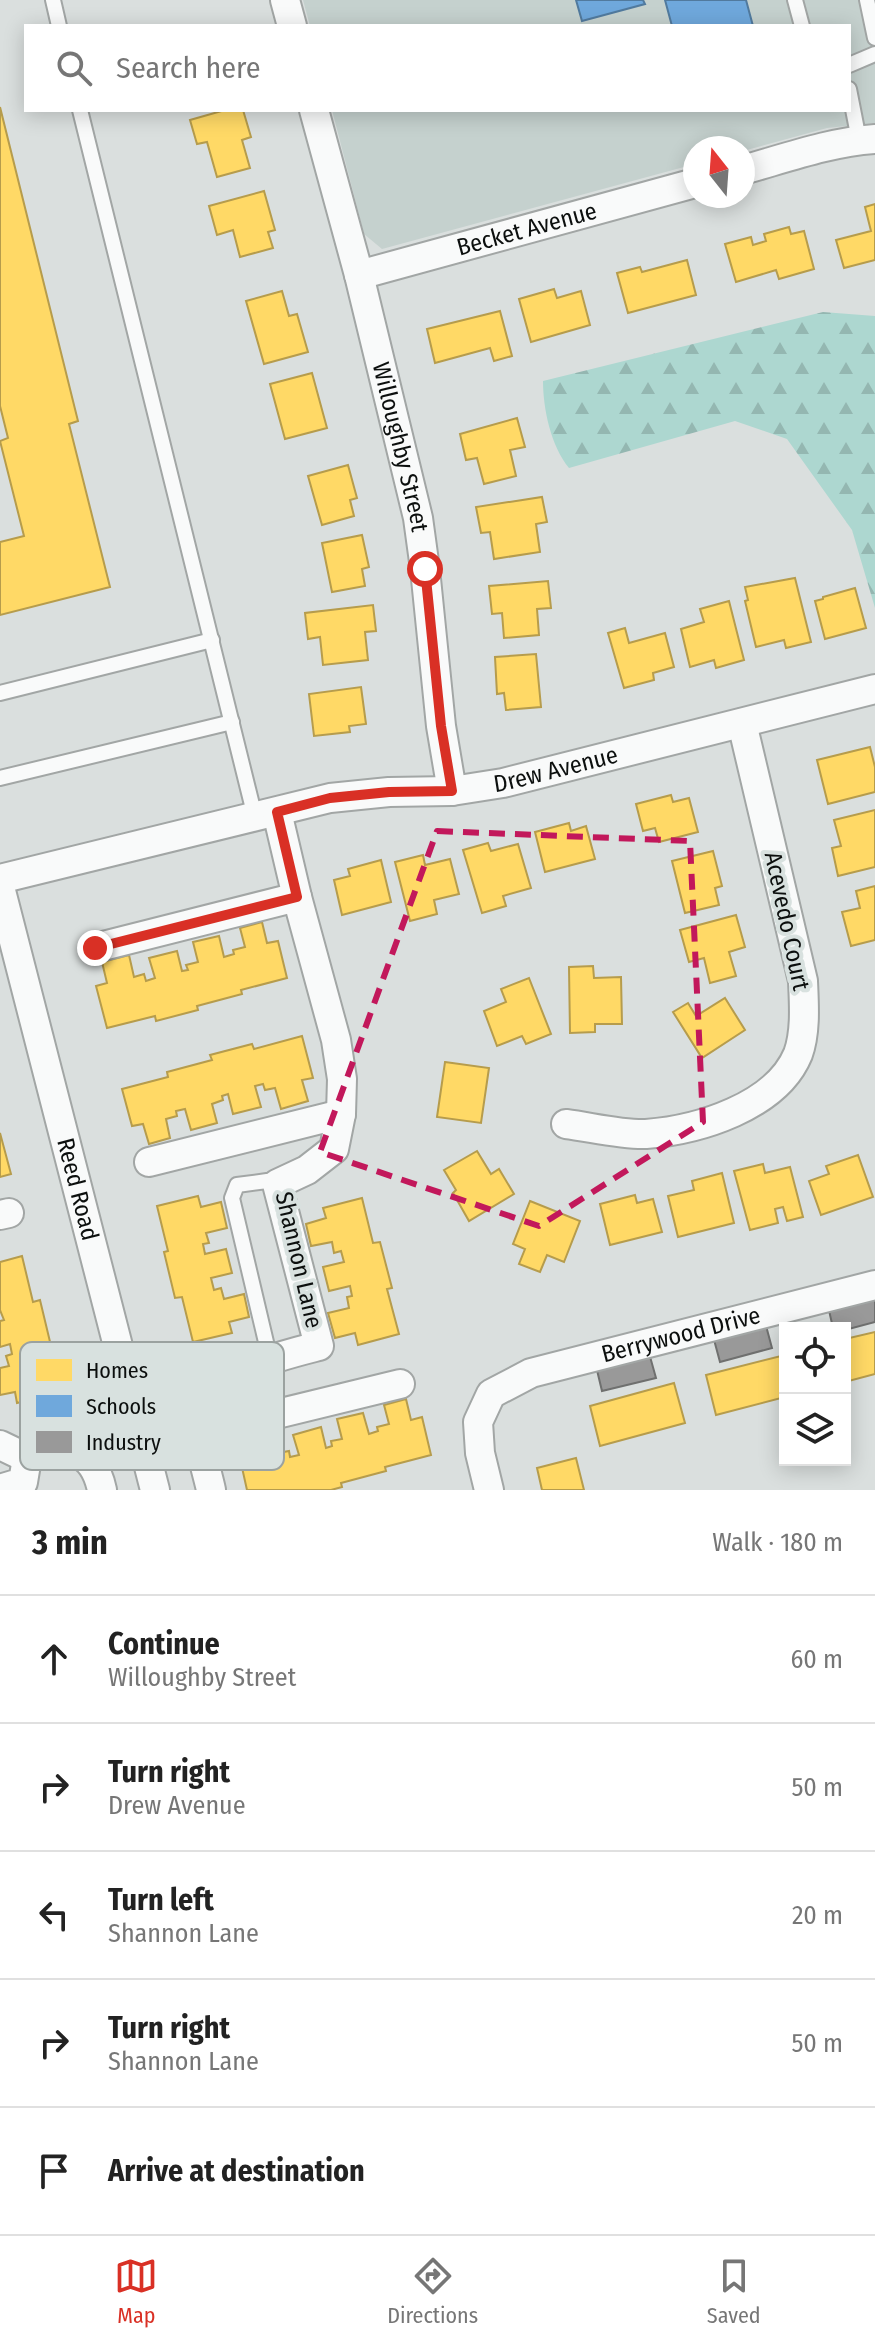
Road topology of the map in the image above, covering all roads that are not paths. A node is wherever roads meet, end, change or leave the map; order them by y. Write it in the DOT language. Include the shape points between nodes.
graph roads {
  1 [pos="53,0"];
  2 [pos="285,0"];
  3 [pos="795,0"];
  4 [pos="867,0"];
  5 [pos="59,24"];
  6 [pos="291,24"];
  7 [pos="801,24"];
  8 [pos="875,38"];
  9 [pos="875,54"];
  10 [pos="851,64"];
  11 [pos="851,95"];
  12 [pos="80,112"];
  13 [pos="315,112"];
  14 [pos="867,139"];
  15 [pos="755,167"];
  16 [pos="683,186"];
  17 [pos="359,275"];
  18 [pos="212,640"];
  19 [pos="875,689"];
  20 [pos="0,693"];
  21 [pos="232,722"];
  22 [pos="742,723"];
  23 [pos="0,778"];
  24 [pos="452,791"];
  25 [pos="266,814"];
  26 [pos="0,879"];
  27 [pos="0,887"];
  28 [pos="297,897"];
  29 [pos="95,948"];
  30 [pos="341,1114"];
  31 [pos="566,1124"];
  32 [pos="149,1162"];
  33 [pos="277,1184"];
  34 [pos="875,1285"];
  35 [pos="117,1342"];
  36 [pos="266,1342"];
  37 [pos="284,1355"];
  38 [pos="400,1384"];
  39 [pos="284,1412"];
  40 [pos="0,1445"];
  41 [pos="20,1455"];
  42 [pos="25,1470"];
  43 [pos="97,1470"];
  44 [pos="150,1470"];
  45 [pos="206,1470"];
  46 [pos="0,1489"];
  47 [pos="102,1490"];
  48 [pos="155,1490"];
  49 [pos="211,1490"];
  50 [pos="489,1490"];
  1 -- 5 [label="lane"];
  2 -- 6 [label="street"];
  3 -- 7 [label="lane"];
  4 -- 8 [label="lane"];
  9 -- 10 [label="lane"];
  11 -- 14 [label="lane"];
  12 -- 18 [label="lane"];
  13 -- 17 [label="street, Willoughby Street"];
  14 -- 15 [label="street"];
  16 -- 17 [label="street, Becket Avenue"];
  17 -- 24 [label="street, Willoughby Street" via="418,518"];
  18 -- 20 [label="lane"];
  18 -- 21 [label="lane"];
  19 -- 22 [label="street, Drew Avenue"];
  21 -- 23 [label="lane"];
  21 -- 25 [label="lane"];
  22 -- 24 [label="street, Drew Avenue"];
  22 -- 31 [label="street, Acevedo Court" via="803,981 798,1053 759,1100 716,1120 643,1134"];
  24 -- 25 [label="street, Drew Avenue" via="330,798"];
  25 -- 26 [label="street, Drew Avenue"];
  25 -- 28 [label="street, Shannon Lane"];
  27 -- 35 [label="street, Reed Road"];
  28 -- 29 [label="street"];
  28 -- 30 [label="street, Shannon Lane" via="336,1040"];
  30 -- 32 [label="street"];
  30 -- 33 [label="street, Shannon Lane" via="334,1149"];
  33 -- 36 [label="lane" via="237,1185 232,1198"];
  33 -- 37 [label="street, Shannon Lane" via="319,1346"];
  34 -- 50 [label="street, Berrywood Drive" via="531,1373 491,1394 478,1422"];
  38 -- 39 [label="street"];
  40 -- 41 [label="street"];
  42 -- 46 [label="street" via="23,1482"];
  43 -- 47 [label="street"];
  44 -- 48 [label="street, Reed Road"];
  45 -- 49 [label="street, Shannon Lane"];
}
